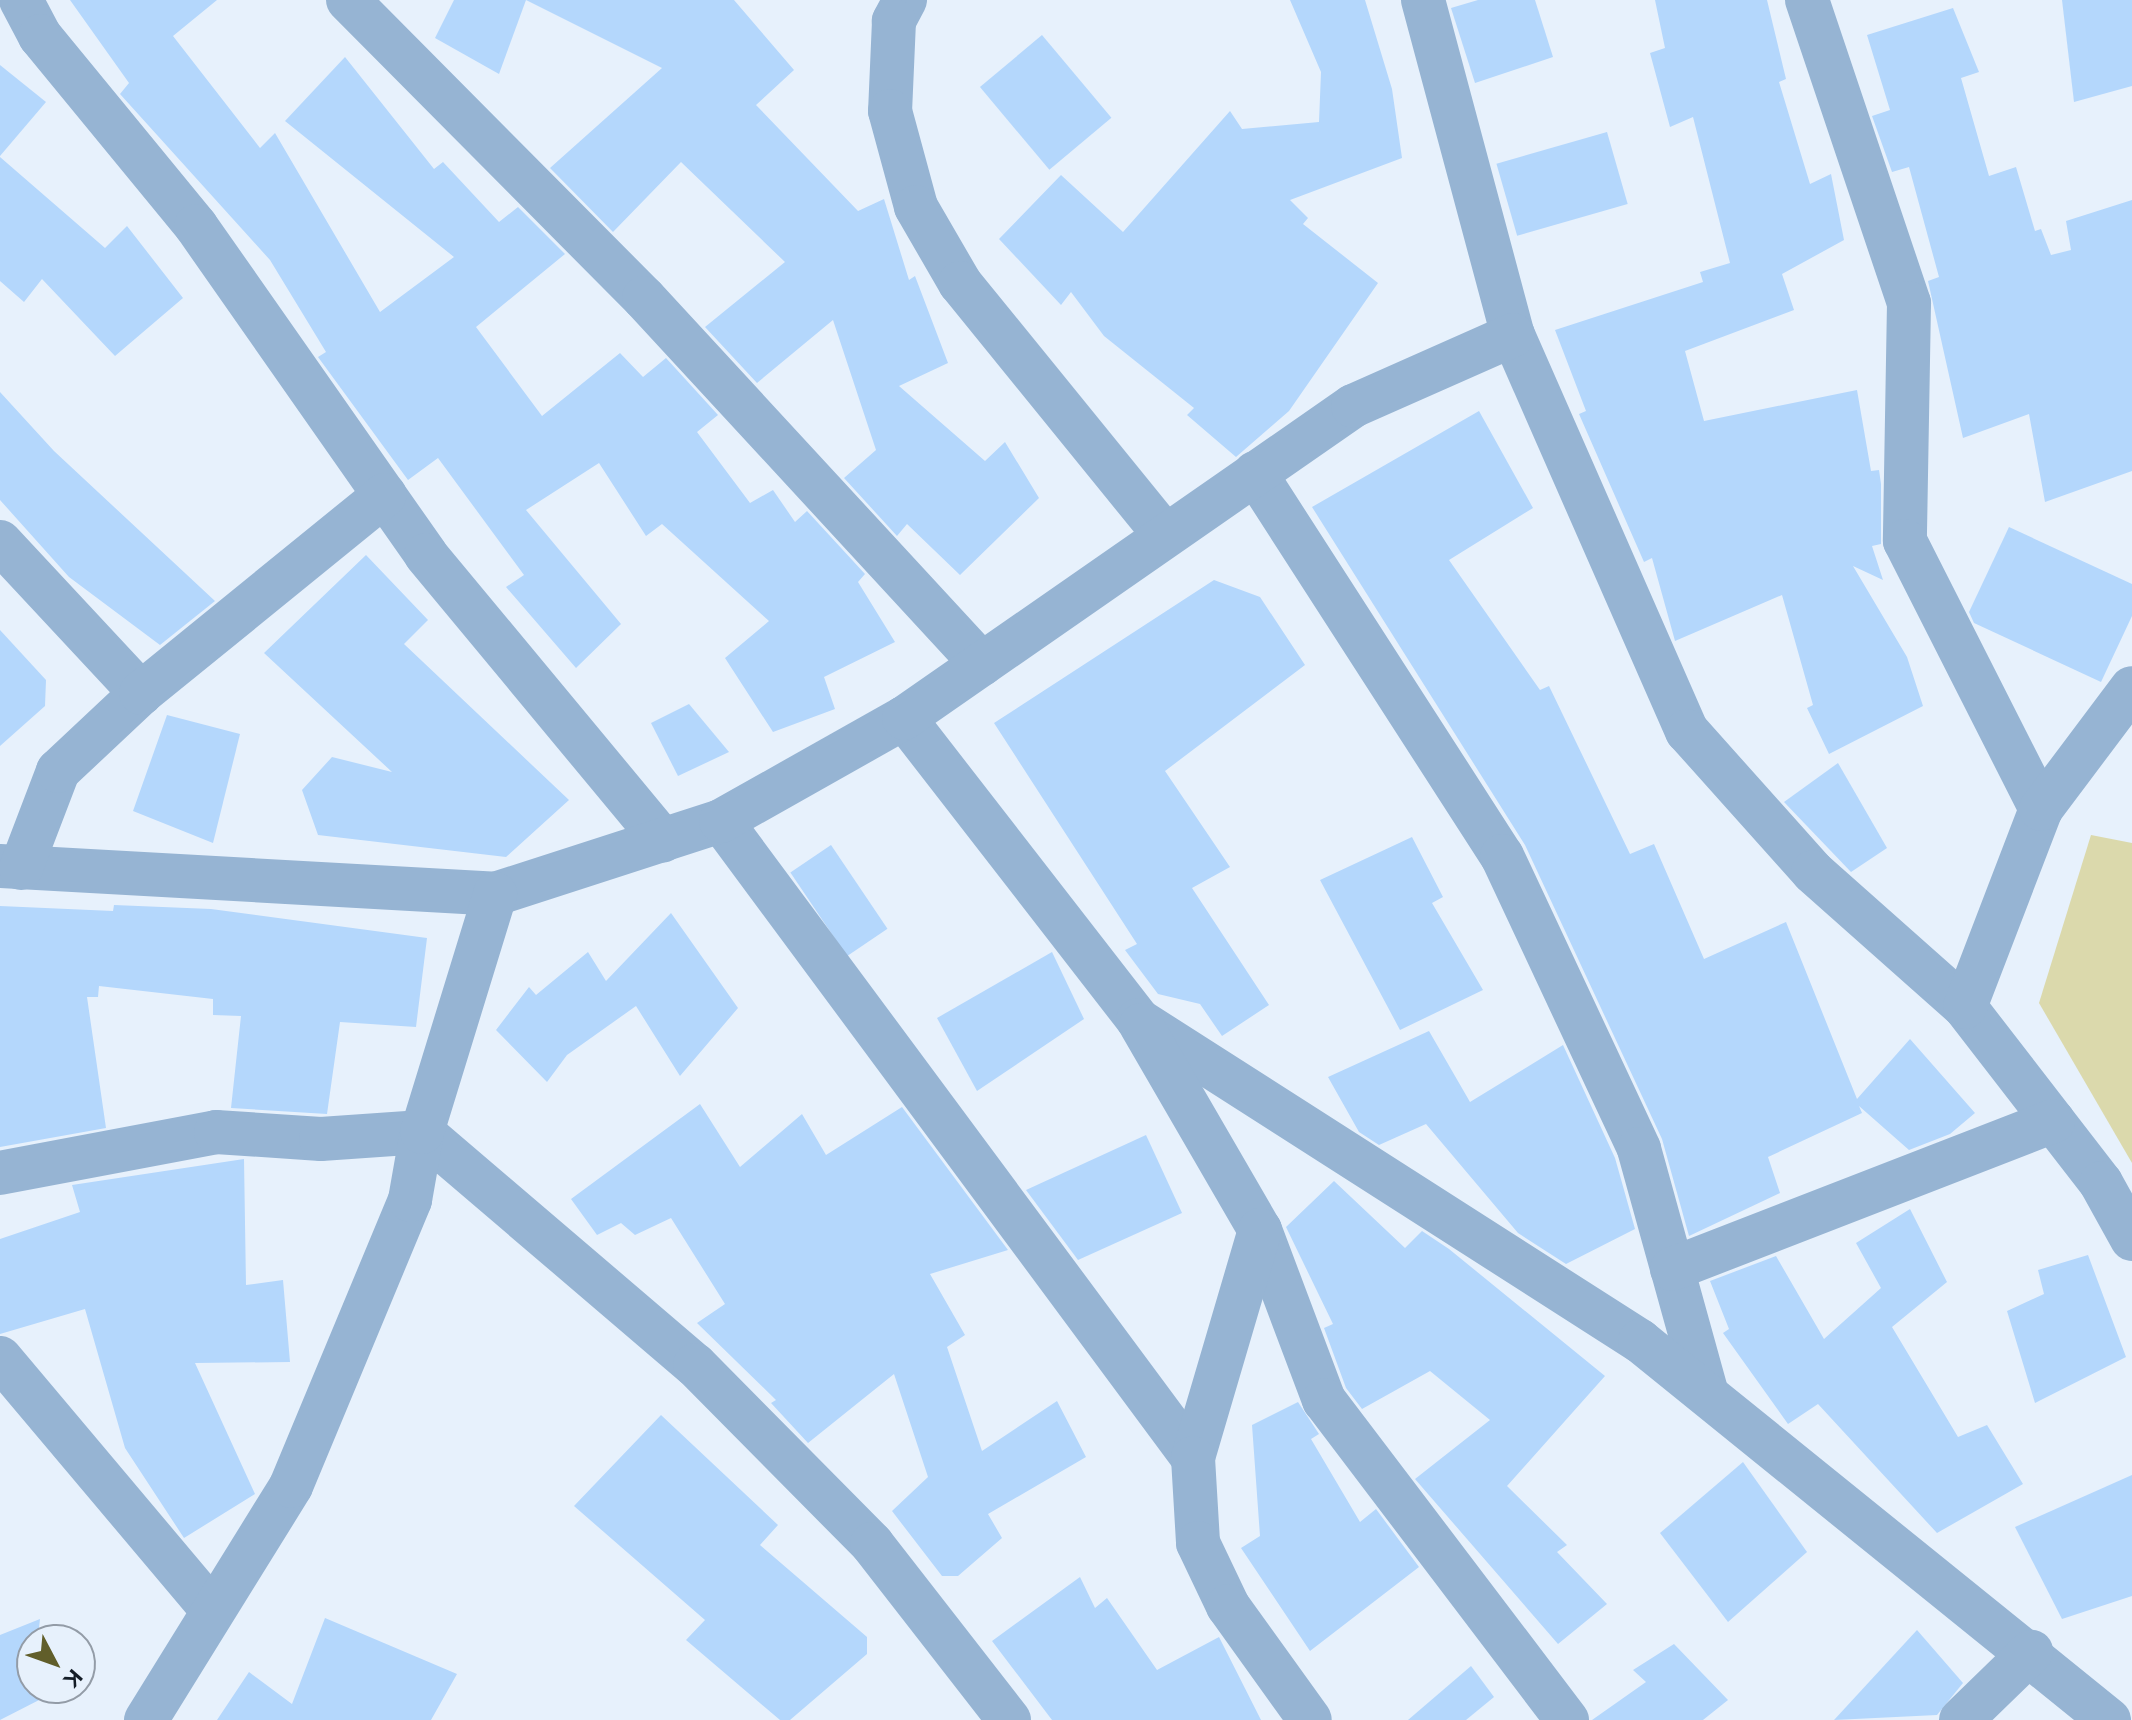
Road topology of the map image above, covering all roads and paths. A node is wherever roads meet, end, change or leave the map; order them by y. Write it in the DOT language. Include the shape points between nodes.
graph roads {
  1 [pos="21,0"];
  2 [pos="348,0"];
  3 [pos="905,0"];
  4 [pos="1423,0"];
  5 [pos="1807,0"];
  6 [pos="1513,335"];
  7 [pos="1255,473"];
  8 [pos="385,495"];
  9 [pos="1165,535"];
  10 [pos="0,542"];
  11 [pos="982,664"];
  12 [pos="2132,688"];
  13 [pos="141,693"];
  14 [pos="904,718"];
  15 [pos="2041,809"];
  16 [pos="721,821"];
  17 [pos="663,840"];
  18 [pos="11,867"];
  19 [pos="495,894"];
  20 [pos="1965,1007"];
  21 [pos="1138,1020"];
  22 [pos="2053,1121"];
  23 [pos="422,1132"];
  24 [pos="0,1173"];
  25 [pos="1260,1230"];
  26 [pos="2132,1239"];
  27 [pos="1672,1269"];
  28 [pos="0,1358"];
  29 [pos="1707,1394"];
  30 [pos="1193,1458"];
  31 [pos="212,1610"];
  32 [pos="2031,1652"];
  33 [pos="146,1720"];
  34 [pos="1009,1720"];
  35 [pos="1310,1720"];
  36 [pos="1567,1720"];
  37 [pos="1961,1720"];
  38 [pos="2109,1720"];
  1 -- 8 [label="street" via="40,36 196,226"];
  2 -- 11 [label="street" via="644,298"];
  3 -- 9 [label="street" via="894,21 890,111 916,207 960,283"];
  4 -- 6 [label="street"];
  5 -- 15 [label="street" via="1909,303 1905,541"];
  6 -- 7 [label="street" via="1353,406"];
  6 -- 20 [label="street" via="1687,731 1813,872"];
  7 -- 9 [label="street"];
  7 -- 27 [label="street" via="1502,856 1639,1149"];
  8 -- 13 [label="street"];
  8 -- 17 [label="street"];
  9 -- 11 [label="street"];
  10 -- 13 [label="street"];
  11 -- 14 [label="street"];
  12 -- 15 [label="street"];
  13 -- 18 [label="street" via="58,771"];
  14 -- 16 [label="street"];
  14 -- 21 [label="street"];
  15 -- 20 [label="street"];
  16 -- 17 [label="street"];
  16 -- 30 [label="street"];
  17 -- 19 [label="street"];
  18 -- 19 [label="street"];
  19 -- 23 [label="street"];
  20 -- 22 [label="street"];
  21 -- 25 [label="street"];
  21 -- 29 [label="street" via="1640,1341"];
  22 -- 26 [label="street"];
  22 -- 27 [label="street"];
  23 -- 24 [label="street" via="321,1139 216,1132"];
  23 -- 31 [label="street" via="410,1200 291,1486"];
  23 -- 34 [label="street" via="695,1365 872,1544"];
  25 -- 30 [label="street"];
  25 -- 36 [label="street" via="1324,1400"];
  27 -- 29 [label="street"];
  28 -- 31 [label="street"];
  29 -- 32 [label="street"];
  30 -- 35 [label="street" via="1198,1543 1228,1606"];
  31 -- 33 [label="street"];
  32 -- 37 [label="street"];
  32 -- 38 [label="street"];
}
